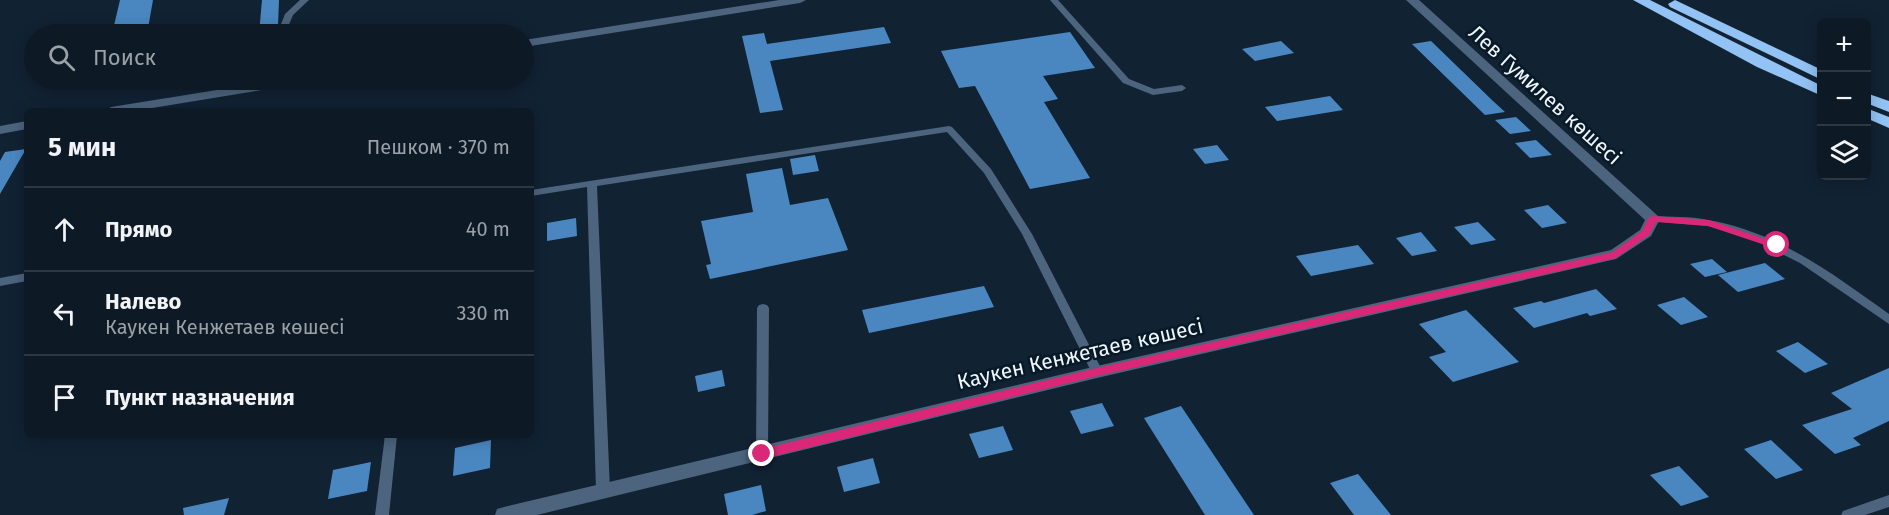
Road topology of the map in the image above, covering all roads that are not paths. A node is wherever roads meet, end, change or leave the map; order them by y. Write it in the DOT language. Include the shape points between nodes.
graph roads {
  1 [pos="304,0"];
  2 [pos="800,0"];
  3 [pos="1053,0"];
  4 [pos="1412,0"];
  5 [pos="1640,0"];
  6 [pos="1667,0"];
  7 [pos="284,24"];
  8 [pos="534,42"];
  9 [pos="1817,74"];
  10 [pos="1182,88"];
  11 [pos="223,90"];
  12 [pos="1817,90"];
  13 [pos="1871,99"];
  14 [pos="1889,107"];
  15 [pos="127,108"];
  16 [pos="1871,114"];
  17 [pos="1889,123"];
  18 [pos="24,126"];
  19 [pos="0,130"];
  20 [pos="592,184"];
  21 [pos="534,193"];
  22 [pos="1653,219"];
  23 [pos="24,278"];
  24 [pos="0,282"];
  25 [pos="763,308"];
  26 [pos="1889,320"];
  27 [pos="1097,372"];
  28 [pos="391,438"];
  29 [pos="762,454"];
  30 [pos="603,490"];
  31 [pos="1889,501"];
  32 [pos="561,508"];
  33 [pos="382,515"];
  34 [pos="504,515"];
  35 [pos="1848,515"];
  1 -- 7 [label="lane" via="287,15"];
  2 -- 8 [label="street"];
  3 -- 10 [label="lane" via="1126,81 1153,92"];
  4 -- 22 [label="street, Лев Гумилев көшесі"];
  5 -- 12 [label="highway"];
  6 -- 9 [label="highway"];
  11 -- 15 [label="street"];
  13 -- 14 [label="highway"];
  16 -- 17 [label="highway"];
  18 -- 19 [label="street"];
  20 -- 21 [label="lane"];
  20 -- 27 [label="lane" via="949,129 988,171 1027,234"];
  20 -- 30 [label="lane"];
  22 -- 26 [label="lane" via="1709,223 1777,245 1804,259"];
  22 -- 27 [label="street, Каукен Кенжетаев көшесі" via="1646,233 1616,254"];
  23 -- 24 [label="lane"];
  25 -- 29 [label="lane"];
  27 -- 29 [label="street, Каукен Кенжетаев көшесі"];
  28 -- 33 [label="lane"];
  29 -- 30 [label="street, Каукен Кенжетаев көшесі"];
  30 -- 32 [label="street, Каукен Кенжетаев көшесі"];
  31 -- 35 [label="lane"];
  32 -- 34 [label="street, Каукен Кенжетаев көшесі"];
}
